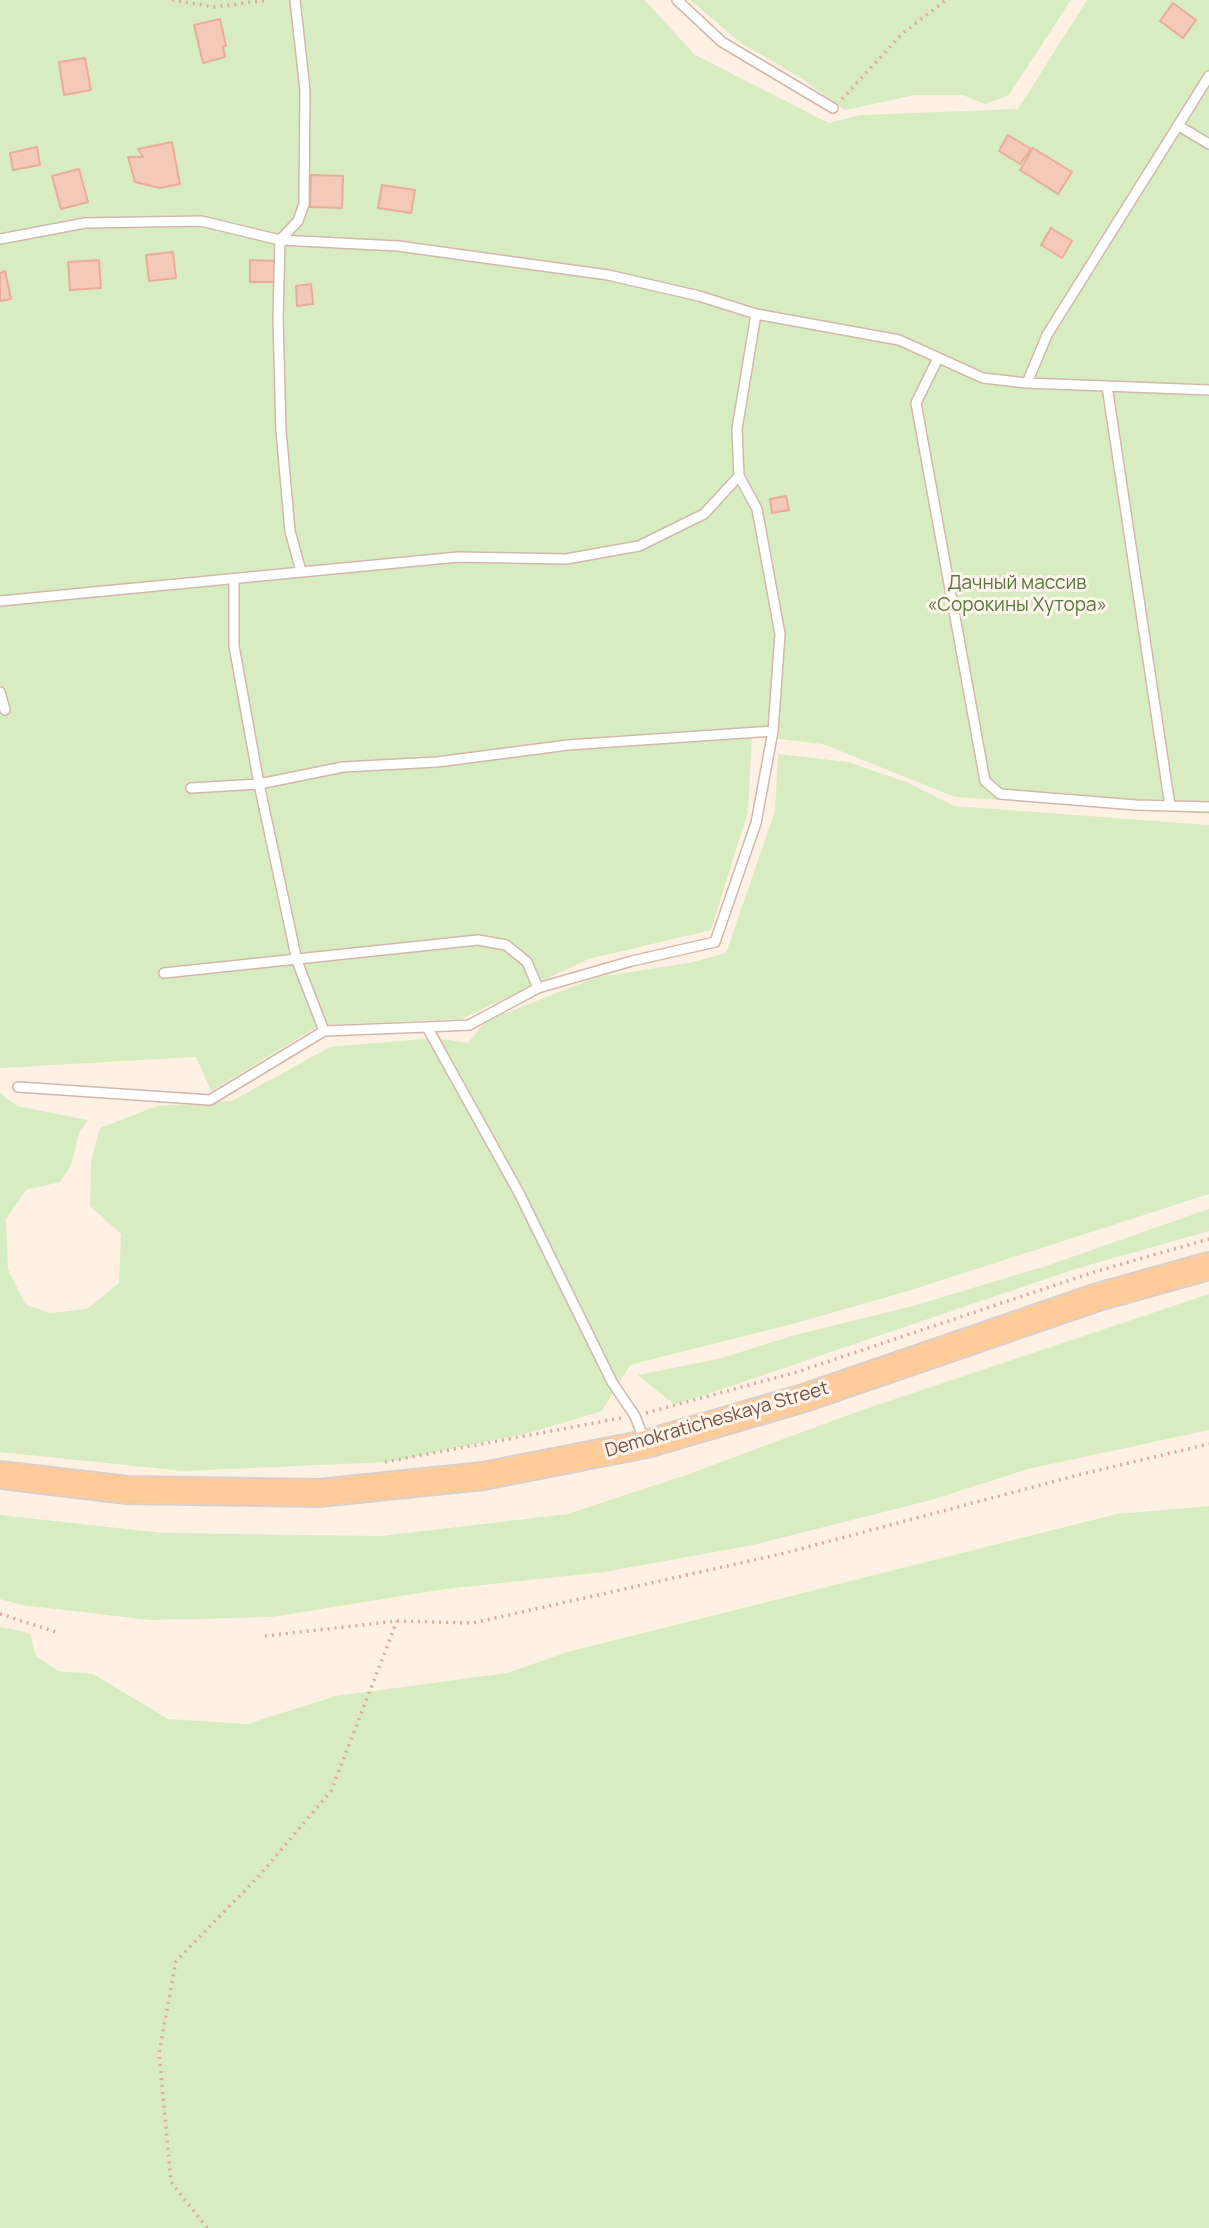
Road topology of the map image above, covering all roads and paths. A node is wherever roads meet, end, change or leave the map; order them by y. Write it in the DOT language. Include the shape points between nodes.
graph roads {
  1 [pos="172,0"];
  2 [pos="267,0"];
  3 [pos="295,0"];
  4 [pos="677,0"];
  5 [pos="946,0"];
  6 [pos="1209,76"];
  7 [pos="832,107"];
  8 [pos="1178,126"];
  9 [pos="1209,144"];
  10 [pos="0,239"];
  11 [pos="280,240"];
  12 [pos="755,314"];
  13 [pos="939,358"];
  14 [pos="1027,383"];
  15 [pos="1107,386"];
  16 [pos="1209,390"];
  17 [pos="739,476"];
  18 [pos="301,571"];
  19 [pos="234,579"];
  20 [pos="0,601"];
  21 [pos="0,692"];
  22 [pos="5,710"];
  23 [pos="773,731"];
  24 [pos="260,784"];
  25 [pos="191,788"];
  26 [pos="1170,806"];
  27 [pos="1209,807"];
  28 [pos="297,961"];
  29 [pos="164,973"];
  30 [pos="538,988"];
  31 [pos="427,1027"];
  32 [pos="324,1031"];
  33 [pos="18,1087"];
  34 [pos="1209,1266"];
  35 [pos="646,1444"];
  36 [pos="1209,1444"];
  37 [pos="0,1475"];
  38 [pos="0,1614"];
  39 [pos="397,1621"];
  40 [pos="59,1633"];
  41 [pos="265,1636"];
  42 [pos="207,2228"];
  1 -- 2 [label="path" via="215,7"];
  3 -- 11 [label="lane" via="305,90 304,204 298,221"];
  4 -- 7 [label="lane" via="722,42"];
  5 -- 7 [label="path" via="903,33 862,81"];
  6 -- 8 [label="lane"];
  8 -- 9 [label="lane"];
  8 -- 14 [label="lane" via="1047,335"];
  10 -- 11 [label="lane" via="85,223 201,221"];
  11 -- 12 [label="lane" via="398,246 608,275"];
  11 -- 18 [label="lane" via="281,431 290,531"];
  12 -- 13 [label="lane" via="899,340"];
  12 -- 17 [label="lane" via="737,429"];
  13 -- 14 [label="lane" via="983,378"];
  13 -- 26 [label="lane" via="916,403 985,781 1000,794"];
  14 -- 15 [label="lane"];
  15 -- 16 [label="lane"];
  15 -- 26 [label="lane"];
  17 -- 18 [label="lane" via="704,514 639,546 566,558 458,557"];
  17 -- 23 [label="lane" via="757,509 780,634"];
  18 -- 19 [label="lane"];
  19 -- 20 [label="lane"];
  19 -- 24 [label="lane" via="234,646"];
  21 -- 22 [label="lane"];
  23 -- 24 [label="lane" via="343,767"];
  23 -- 30 [label="lane" via="756,823 715,942"];
  24 -- 25 [label="lane"];
  24 -- 28 [label="lane"];
  26 -- 27 [label="lane"];
  28 -- 29 [label="lane"];
  28 -- 30 [label="lane" via="478,940 506,945 527,961"];
  28 -- 32 [label="lane"];
  30 -- 31 [label="lane" via="469,1025"];
  31 -- 32 [label="lane"];
  31 -- 35 [label="lane" via="520,1193"];
  32 -- 33 [label="lane" via="210,1100"];
  34 -- 35 [label="main road, Demokraticheskaya Street" via="1098,1297 804,1398"];
  35 -- 37 [label="main road, Demokraticheskaya Street" via="483,1476 319,1493 127,1490"];
  36 -- 39 [label="path" via="785,1553 473,1623"];
  38 -- 40 [label="path"];
  39 -- 41 [label="path"];
  39 -- 42 [label="path" via="331,1791 258,1877 176,1961 159,2053 171,2182"];
}
